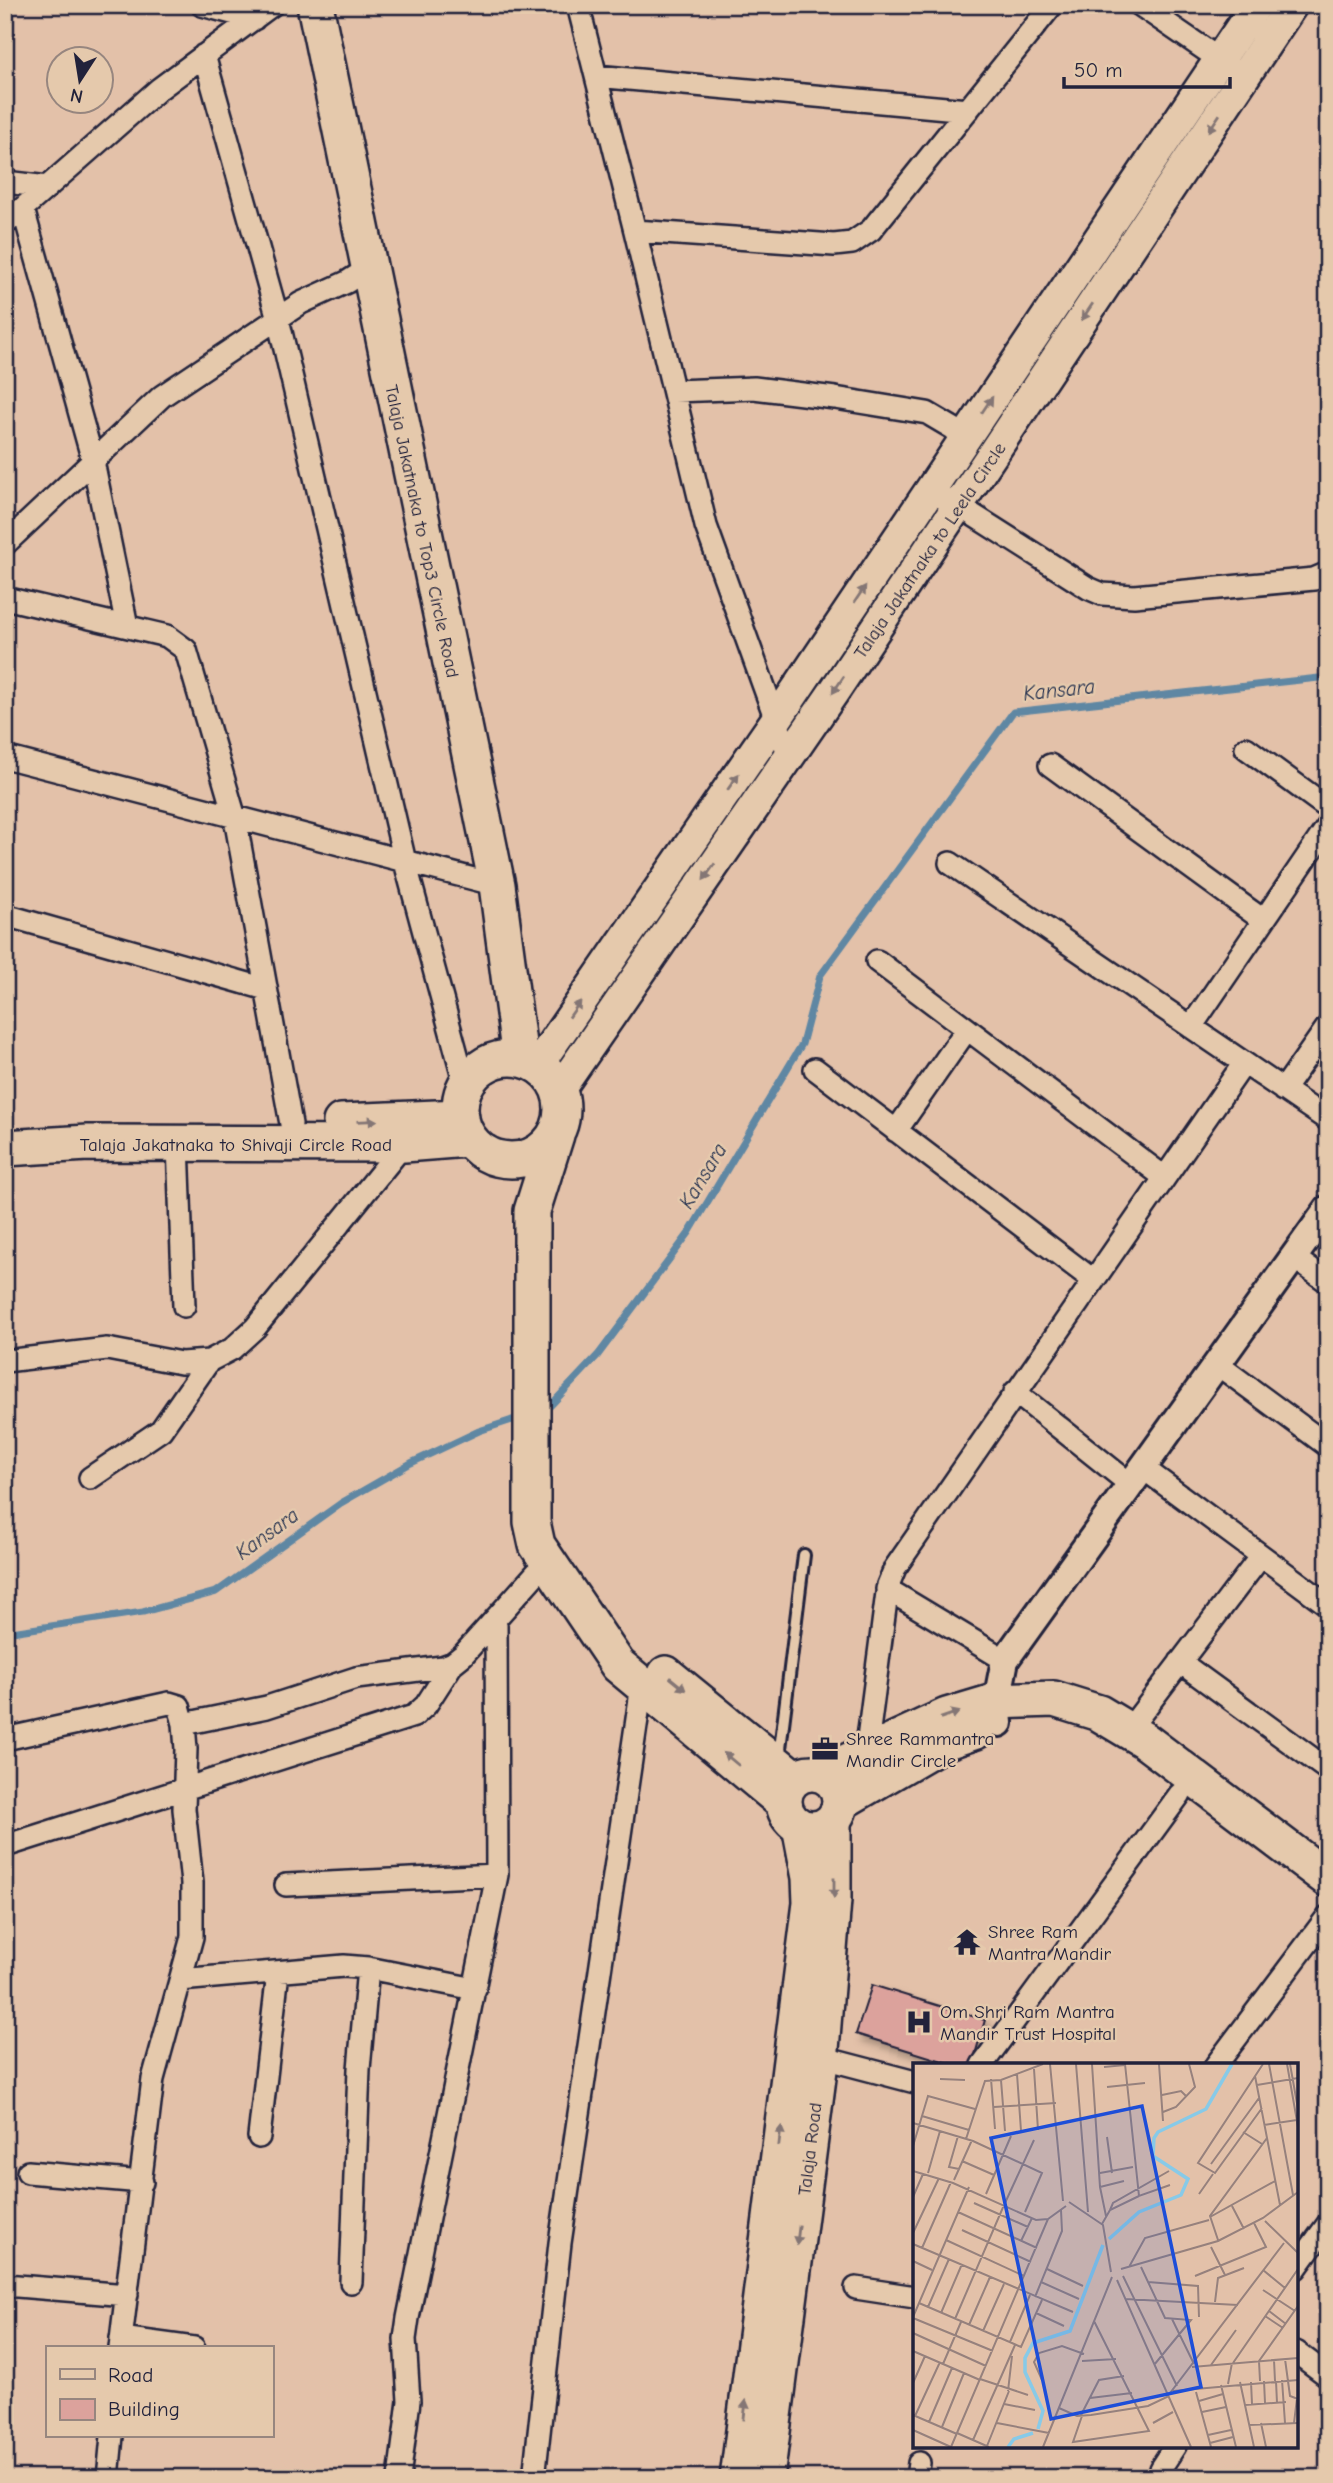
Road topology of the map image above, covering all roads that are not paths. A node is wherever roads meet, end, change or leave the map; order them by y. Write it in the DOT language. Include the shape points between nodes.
graph roads {
  1 [pos="202,5"];
  2 [pos="272,5"];
  3 [pos="315,5"];
  4 [pos="578,5"];
  5 [pos="1052,5"];
  6 [pos="1140,5"];
  7 [pos="1256,5"];
  8 [pos="1292,5"];
  9 [pos="254,19"];
  10 [pos="204,55"];
  11 [pos="1218,58"];
  12 [pos="596,76"];
  13 [pos="1245,76"];
  14 [pos="968,110"];
  15 [pos="5,182"];
  16 [pos="48,187"];
  17 [pos="23,209"];
  18 [pos="5,224"];
  19 [pos="635,230"];
  20 [pos="369,268"];
  21 [pos="278,319"];
  22 [pos="674,391"];
  23 [pos="966,436"];
  24 [pos="93,461"];
  25 [pos="929,491"];
  26 [pos="958,506"];
  27 [pos="5,544"];
  28 [pos="1328,573"];
  29 [pos="5,598"];
  30 [pos="127,626"];
  31 [pos="776,720"];
  32 [pos="1246,748"];
  33 [pos="5,757"];
  34 [pos="789,757"];
  35 [pos="1050,765"];
  36 [pos="1328,808"];
  37 [pos="235,818"];
  38 [pos="1328,826"];
  39 [pos="405,862"];
  40 [pos="950,863"];
  41 [pos="497,886"];
  42 [pos="5,915"];
  43 [pos="1263,920"];
  44 [pos="877,961"];
  45 [pos="266,989"];
  46 [pos="1328,1026"];
  47 [pos="1191,1027"];
  48 [pos="967,1029"];
  49 [pos="1244,1063"];
  50 [pos="815,1069"];
  51 [pos="539,1071"];
  52 [pos="1283,1090"];
  53 [pos="464,1113"];
  54 [pos="1328,1120"];
  55 [pos="291,1124"];
  56 [pos="5,1126"];
  57 [pos="897,1131"];
  58 [pos="556,1135"];
  59 [pos="178,1144"];
  60 [pos="404,1144"];
  61 [pos="5,1148"];
  62 [pos="496,1159"];
  63 [pos="1164,1177"];
  64 [pos="1328,1209"];
  65 [pos="532,1215"];
  66 [pos="1293,1257"];
  67 [pos="1093,1280"];
  68 [pos="1328,1282"];
  69 [pos="184,1306"];
  70 [pos="209,1360"];
  71 [pos="5,1361"];
  72 [pos="1217,1364"];
  73 [pos="1015,1392"];
  74 [pos="1328,1446"];
  75 [pos="1137,1476"];
  76 [pos="90,1478"];
  77 [pos="804,1555"];
  78 [pos="1261,1556"];
  79 [pos="548,1560"];
  80 [pos="887,1589"];
  81 [pos="1328,1605"];
  82 [pos="584,1614"];
  83 [pos="496,1618"];
  84 [pos="1005,1660"];
  85 [pos="1180,1662"];
  86 [pos="453,1663"];
  87 [pos="642,1685"];
  88 [pos="998,1712"];
  89 [pos="184,1724"];
  90 [pos="1128,1731"];
  91 [pos="5,1739"];
  92 [pos="866,1752"];
  93 [pos="1328,1770"];
  94 [pos="185,1787"];
  95 [pos="795,1789"];
  96 [pos="1180,1794"];
  97 [pos="838,1811"];
  98 [pos="5,1846"];
  99 [pos="497,1875"];
  100 [pos="1328,1879"];
  101 [pos="286,1885"];
  102 [pos="1328,1903"];
  103 [pos="1328,1916"];
  104 [pos="368,1968"];
  105 [pos="278,1972"];
  106 [pos="180,1980"];
  107 [pos="475,1989"];
  108 [pos="806,2054"];
  109 [pos="983,2063"];
  110 [pos="1218,2063"];
  111 [pos="913,2081"];
  112 [pos="259,2137"];
  113 [pos="28,2172"];
  114 [pos="142,2182"];
  115 [pos="1328,2224"];
  116 [pos="1298,2265"];
  117 [pos="351,2282"];
  118 [pos="5,2285"];
  119 [pos="856,2288"];
  120 [pos="127,2294"];
  121 [pos="913,2297"];
  122 [pos="120,2343"];
  123 [pos="164,2346"];
  124 [pos="1298,2354"];
  125 [pos="1328,2376"];
  126 [pos="112,2438"];
  127 [pos="1174,2448"];
  128 [pos="1160,2469"];
  129 [pos="108,2478"];
  130 [pos="399,2478"];
  131 [pos="534,2478"];
  132 [pos="737,2478"];
  133 [pos="767,2478"];
  1 -- 9 [label="street"];
  2 -- 9 [label="street"];
  3 -- 20 [label="highway, Talaja Jakatnaka to Top3 Circle Road"];
  4 -- 12 [label="street"];
  5 -- 14 [label="street"];
  6 -- 11 [label="street"];
  7 -- 11 [label="main road, Talaja Jakatnaka to Leela Circle"];
  8 -- 13 [label="main road, Talaja Jakatnaka to Leela Circle"];
  9 -- 10 [label="street"];
  10 -- 16 [label="street"];
  10 -- 21 [label="street"];
  11 -- 13 [label="street"];
  23 -- 11 [label="main road, Talaja Jakatnaka to Leela Circle, one-way"];
  12 -- 14 [label="street"];
  12 -- 19 [label="street"];
  13 -- 26 [label="main road, Talaja Jakatnaka to Leela Circle, one-way"];
  14 -- 19 [label="street" via="871,230 852,243"];
  15 -- 16 [label="street"];
  16 -- 17 [label="street"];
  17 -- 18 [label="street"];
  17 -- 24 [label="street"];
  19 -- 22 [label="street"];
  20 -- 21 [label="street"];
  20 -- 41 [label="highway, Talaja Jakatnaka to Top3 Circle Road"];
  21 -- 24 [label="street" via="162,396"];
  21 -- 39 [label="street"];
  22 -- 23 [label="street" via="754,388 835,398 927,413"];
  22 -- 31 [label="street" via="706,526"];
  23 -- 25 [label="main road, Talaja Jakatnaka to Leela Circle"];
  24 -- 27 [label="street"];
  24 -- 30 [label="street"];
  25 -- 26 [label="street"];
  31 -- 25 [label="main road, Talaja Jakatnaka to Leela Circle, one-way"];
  26 -- 28 [label="street" via="1102,594 1134,596 1314,579"];
  26 -- 34 [label="main road, Talaja Jakatnaka to Leela Circle, one-way"];
  29 -- 30 [label="street"];
  30 -- 37 [label="street" via="167,636 186,650"];
  31 -- 34 [label="street"];
  51 -- 31 [label="main road, Talaja Jakatnaka to Leela Circle, one-way"];
  32 -- 36 [label="street"];
  33 -- 37 [label="street"];
  34 -- 51 [label="main road, Talaja Jakatnaka to Leela Circle, one-way"];
  35 -- 43 [label="street"];
  37 -- 39 [label="street"];
  37 -- 45 [label="street"];
  38 -- 43 [label="street"];
  39 -- 41 [label="street"];
  39 -- 53 [label="street"];
  40 -- 47 [label="street"];
  41 -- 51 [label="highway, Talaja Jakatnaka to Top3 Circle Road"];
  42 -- 45 [label="street"];
  43 -- 47 [label="street"];
  44 -- 48 [label="street"];
  45 -- 55 [label="street"];
  46 -- 52 [label="street"];
  47 -- 49 [label="street"];
  48 -- 57 [label="street"];
  48 -- 63 [label="street"];
  49 -- 52 [label="street"];
  49 -- 63 [label="street"];
  50 -- 57 [label="street"];
  51 -- 53 [label="highway" via="502,1058 481,1067"];
  51 -- 58 [label="highway" via="563,1113"];
  52 -- 54 [label="street"];
  55 -- 53 [label="highway, Talaja Jakatnaka to Shivaji Circle Road, one-way"];
  53 -- 60 [label="highway, Talaja Jakatnaka to Shivaji Circle Road"];
  53 -- 62 [label="highway" via="476,1147"];
  55 -- 56 [label="highway, Talaja Jakatnaka to Shivaji Circle Road"];
  57 -- 67 [label="street"];
  58 -- 62 [label="highway" via="541,1152 519,1160"];
  58 -- 65 [label="highway"];
  59 -- 60 [label="highway, Talaja Jakatnaka to Shivaji Circle Road"];
  59 -- 61 [label="highway, Talaja Jakatnaka to Shivaji Circle Road"];
  59 -- 69 [label="street"];
  60 -- 70 [label="street" via="255,1328 232,1349"];
  62 -- 65 [label="highway"];
  63 -- 67 [label="street"];
  64 -- 66 [label="street"];
  65 -- 79 [label="highway" via="532,1522 537,1545"];
  66 -- 68 [label="street"];
  66 -- 72 [label="street"];
  67 -- 73 [label="street"];
  70 -- 71 [label="street" via="181,1363 107,1349"];
  70 -- 76 [label="street" via="161,1430"];
  72 -- 74 [label="street"];
  72 -- 75 [label="street"];
  73 -- 75 [label="street"];
  73 -- 80 [label="street" via="895,1568"];
  75 -- 78 [label="street"];
  75 -- 84 [label="street"];
  77 -- 95 [label="lane"];
  78 -- 81 [label="street"];
  78 -- 85 [label="street"];
  79 -- 82 [label="highway"];
  79 -- 83 [label="street"];
  80 -- 84 [label="street"];
  80 -- 92 [label="street"];
  82 -- 87 [label="highway" via="610,1657"];
  82 -- 95 [label="highway, one-way" via="617,1634"];
  83 -- 86 [label="street"];
  83 -- 99 [label="street"];
  84 -- 88 [label="street"];
  85 -- 90 [label="street"];
  85 -- 93 [label="street"];
  86 -- 89 [label="street" via="356,1678 267,1707"];
  86 -- 94 [label="street" via="414,1716"];
  95 -- 87 [label="highway, one-way"];
  87 -- 131 [label="street" via="559,2243"];
  88 -- 90 [label="highway" via="1055,1699 1099,1713"];
  92 -- 88 [label="highway, one-way" via="947,1716"];
  88 -- 96 [label="highway" via="1080,1725 1129,1754"];
  88 -- 97 [label="highway"];
  89 -- 91 [label="street" via="179,1706 169,1703"];
  89 -- 94 [label="street"];
  90 -- 100 [label="highway"];
  92 -- 95 [label="highway"];
  94 -- 98 [label="street"];
  94 -- 106 [label="street" via="192,1937"];
  95 -- 97 [label="highway" via="836,1784"];
  95 -- 97 [label="highway" via="818,1829"];
  95 -- 108 [label="main road, Talaja Road" via="810,1890"];
  96 -- 102 [label="highway"];
  96 -- 109 [label="street"];
  97 -- 108 [label="main road, Talaja Road, one-way" via="834,1900"];
  99 -- 101 [label="street"];
  99 -- 107 [label="street"];
  103 -- 110 [label="street"];
  104 -- 105 [label="street"];
  104 -- 107 [label="street"];
  104 -- 117 [label="street" via="359,2069"];
  105 -- 106 [label="street"];
  105 -- 112 [label="street"];
  106 -- 114 [label="street" via="153,2079"];
  107 -- 130 [label="street" via="408,2318 409,2402"];
  108 -- 111 [label="street"];
  132 -- 108 [label="main road, Talaja Road, one-way"];
  108 -- 133 [label="main road, Talaja Road, one-way"];
  113 -- 114 [label="street"];
  114 -- 120 [label="street"];
  115 -- 116 [label="street"];
  118 -- 120 [label="street"];
  119 -- 121 [label="street"];
  120 -- 122 [label="street"];
  122 -- 123 [label="street"];
  124 -- 125 [label="street"];
  126 -- 129 [label="street"];
  127 -- 128 [label="street"];
}
